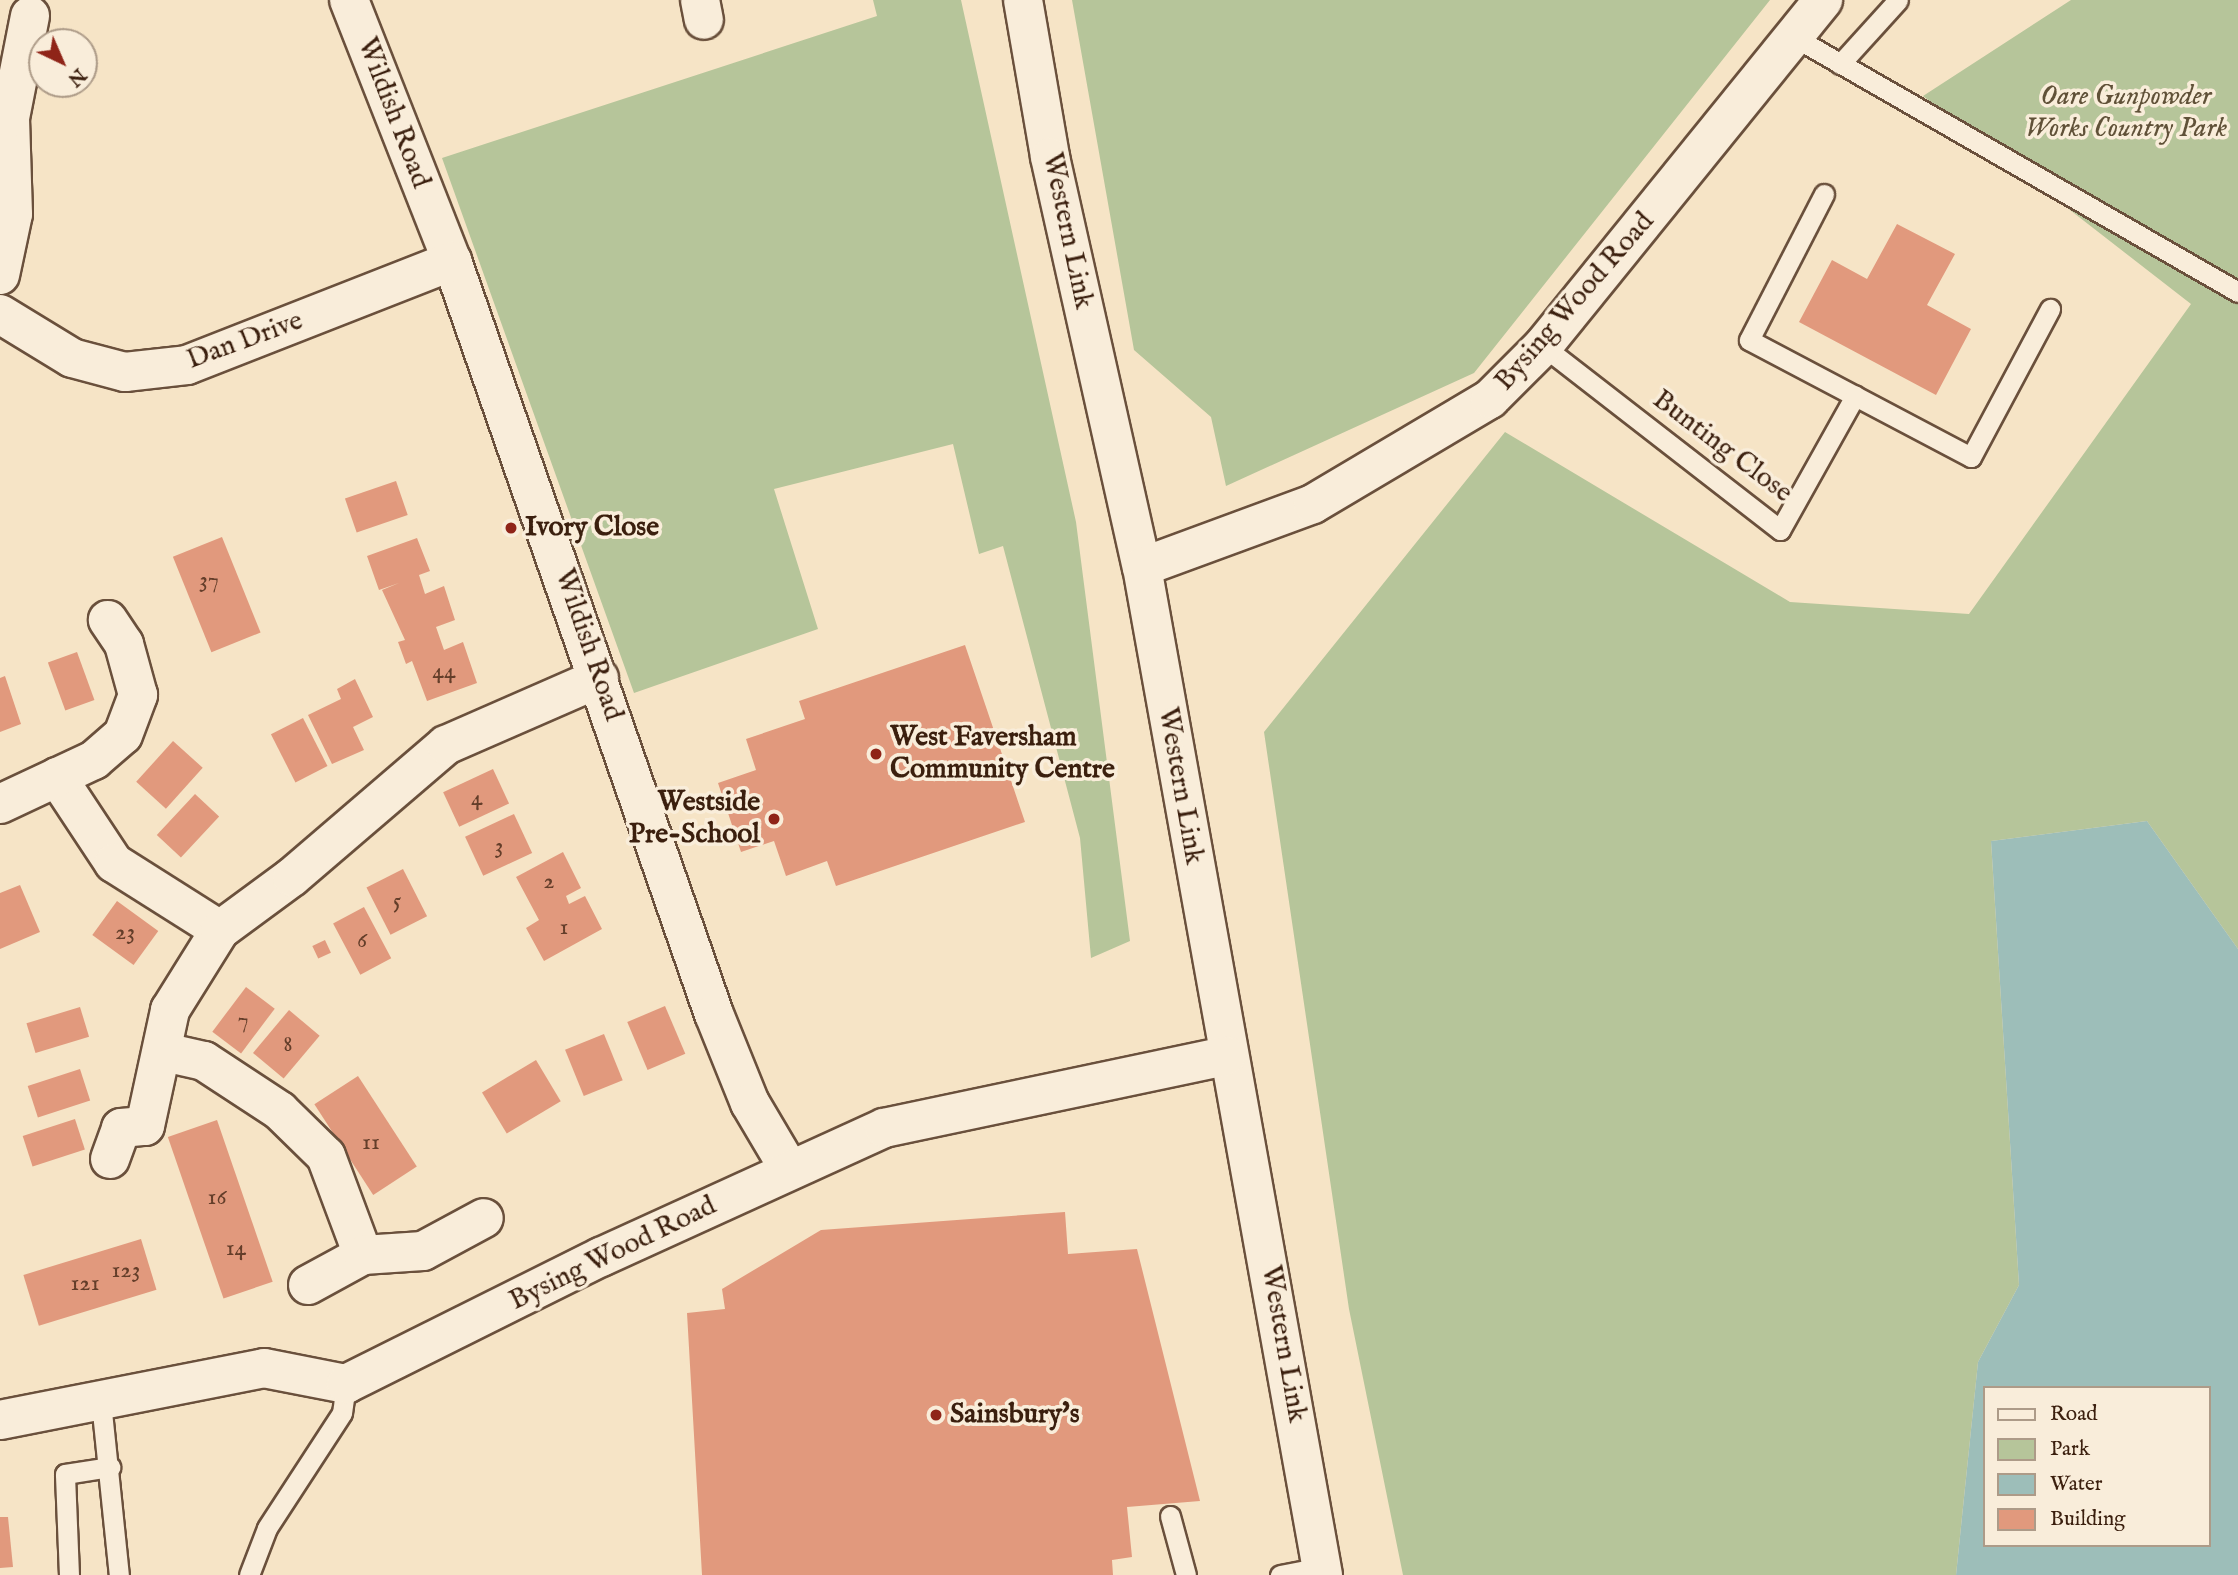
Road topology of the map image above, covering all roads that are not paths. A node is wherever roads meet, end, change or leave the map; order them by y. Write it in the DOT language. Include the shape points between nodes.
graph roads {
  1 [pos="349,0"];
  2 [pos="1023,0"];
  3 [pos="1823,0"];
  4 [pos="1898,0"];
  5 [pos="30,16"];
  6 [pos="30,28"];
  7 [pos="1796,38"];
  8 [pos="1840,64"];
  9 [pos="28,67"];
  10 [pos="1824,194"];
  11 [pos="452,261"];
  12 [pos="0,275"];
  13 [pos="2238,292"];
  14 [pos="2050,309"];
  15 [pos="0,314"];
  16 [pos="1543,346"];
  17 [pos="1855,396"];
  18 [pos="1142,567"];
  19 [pos="108,621"];
  20 [pos="599,678"];
  21 [pos="57,777"];
  22 [pos="0,804"];
  23 [pos="220,930"];
  24 [pos="164,1052"];
  25 [pos="1227,1056"];
  26 [pos="110,1159"];
  27 [pos="789,1169"];
  28 [pos="484,1218"];
  29 [pos="363,1255"];
  30 [pos="308,1285"];
  31 [pos="346,1384"];
  32 [pos="101,1402"];
  33 [pos="0,1420"];
  34 [pos="110,1466"];
  35 [pos="1170,1516"];
  36 [pos="1322,1571"];
  37 [pos="69,1575"];
  38 [pos="119,1575"];
  39 [pos="249,1575"];
  40 [pos="1186,1575"];
  41 [pos="1280,1575"];
  1 -- 11 [label="street, Wildish Road"];
  2 -- 18 [label="street, Western Link" via="1050,157"];
  3 -- 7 [label="street, Bysing Wood Road"];
  4 -- 8 [label="lane"];
  5 -- 6 [label="street"];
  7 -- 8 [label="lane"];
  7 -- 16 [label="street, Bysing Wood Road"];
  8 -- 13 [label="lane"];
  9 -- 12 [label="street" via="10,118 13,214"];
  10 -- 17 [label="lane" via="1749,340"];
  11 -- 15 [label="street, Dan Drive" via="187,365 125,372 72,358"];
  11 -- 20 [label="street, Wildish Road"];
  14 -- 17 [label="lane" via="1971,457"];
  16 -- 17 [label="lane, Bunting Close" via="1780,530"];
  16 -- 18 [label="street, Bysing Wood Road" via="1490,399 1313,504"];
  18 -- 25 [label="street, Western Link"];
  19 -- 21 [label="street" via="124,644 138,695 123,735 94,760"];
  20 -- 23 [label="street" via="446,745 292,877"];
  20 -- 27 [label="street, Wildish Road" via="714,1014 750,1103"];
  21 -- 22 [label="street"];
  21 -- 23 [label="street" via="114,863"];
  23 -- 24 [label="street" via="170,1010"];
  24 -- 26 [label="street" via="145,1126 121,1128"];
  24 -- 29 [label="street" via="204,1061 280,1111 326,1156"];
  25 -- 27 [label="street, Bysing Wood Road" via="884,1128"];
  25 -- 36 [label="street, Western Link" via="1261,1215"];
  27 -- 31 [label="street, Bysing Wood Road"];
  28 -- 29 [label="street" via="423,1251"];
  29 -- 30 [label="street"];
  31 -- 32 [label="street" via="264,1368"];
  31 -- 39 [label="lane" via="342,1413 272,1519"];
  32 -- 33 [label="street"];
  32 -- 34 [label="lane"];
  34 -- 37 [label="lane" via="65,1474"];
  34 -- 38 [label="lane"];
  35 -- 40 [label="lane"];
  36 -- 41 [label="lane"];
}
